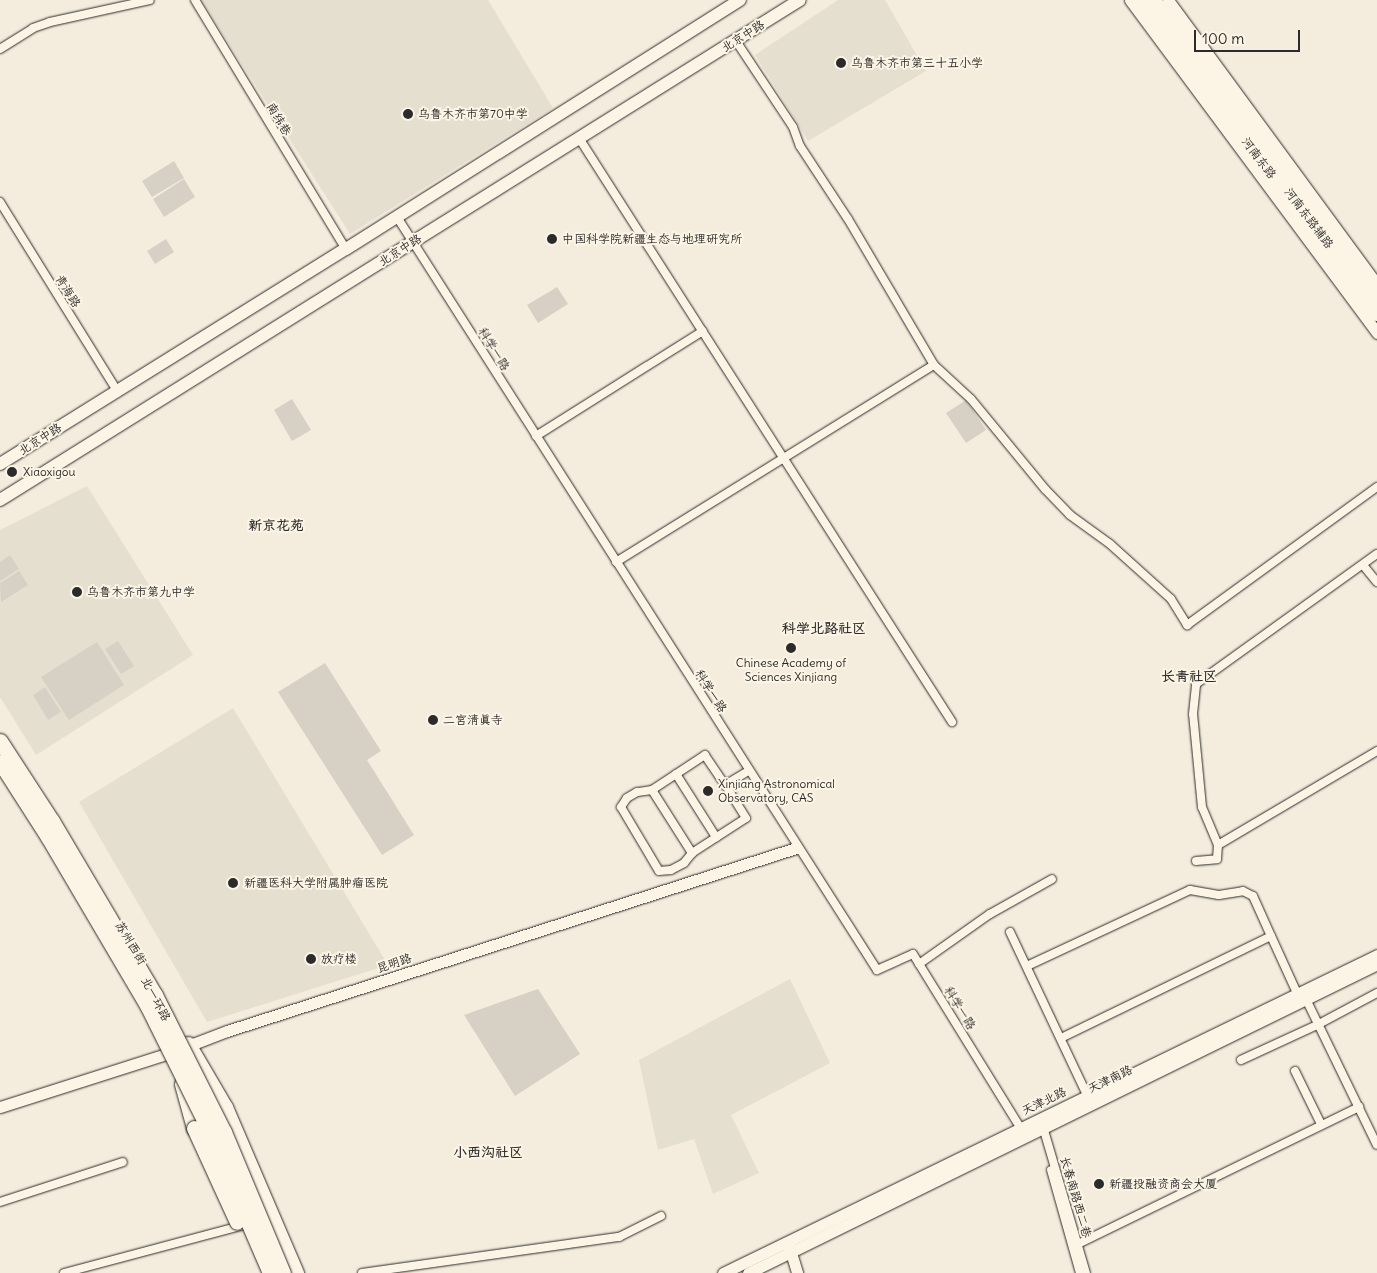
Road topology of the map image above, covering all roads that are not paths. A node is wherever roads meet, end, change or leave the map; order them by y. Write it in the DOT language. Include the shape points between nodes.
graph roads {
  1 [pos="150,0"];
  2 [pos="195,0"];
  3 [pos="740,0"];
  4 [pos="800,0"];
  5 [pos="1130,0"];
  6 [pos="1142,0"];
  7 [pos="1155,0"];
  8 [pos="1168,0"];
  9 [pos="736,40"];
  10 [pos="0,49"];
  11 [pos="579,138"];
  12 [pos="0,202"];
  13 [pos="397,217"];
  14 [pos="413,242"];
  15 [pos="346,249"];
  16 [pos="1377,284"];
  17 [pos="1377,300"];
  18 [pos="1377,315"];
  19 [pos="703,331"];
  20 [pos="1377,333"];
  21 [pos="934,365"];
  22 [pos="117,391"];
  23 [pos="536,436"];
  24 [pos="784,459"];
  25 [pos="0,464"];
  26 [pos="1377,487"];
  27 [pos="0,500"];
  28 [pos="1377,554"];
  29 [pos="616,562"];
  30 [pos="1363,565"];
  31 [pos="1377,582"];
  32 [pos="952,722"];
  33 [pos="0,734"];
  34 [pos="0,741"];
  35 [pos="1377,751"];
  36 [pos="0,762"];
  37 [pos="748,770"];
  38 [pos="0,772"];
  39 [pos="676,774"];
  40 [pos="725,786"];
  41 [pos="652,790"];
  42 [pos="716,837"];
  43 [pos="1218,845"];
  44 [pos="796,848"];
  45 [pos="692,853"];
  46 [pos="1196,860"];
  47 [pos="1052,879"];
  48 [pos="1010,932"];
  49 [pos="1271,936"];
  50 [pos="1377,955"];
  51 [pos="919,964"];
  52 [pos="1377,964"];
  53 [pos="1027,966"];
  54 [pos="1377,993"];
  55 [pos="1301,996"];
  56 [pos="1317,1024"];
  57 [pos="1061,1038"];
  58 [pos="188,1044"];
  59 [pos="172,1052"];
  60 [pos="1241,1060"];
  61 [pos="1295,1071"];
  62 [pos="1111,1089"];
  63 [pos="1087,1095"];
  64 [pos="0,1107"];
  65 [pos="1358,1107"];
  66 [pos="1321,1124"];
  67 [pos="1020,1127"];
  68 [pos="1041,1128"];
  69 [pos="1377,1145"];
  70 [pos="123,1162"];
  71 [pos="936,1174"];
  72 [pos="0,1202"];
  73 [pos="661,1216"];
  74 [pos="253,1222"];
  75 [pos="1078,1244"];
  76 [pos="789,1247"];
  77 [pos="64,1273"];
  78 [pos="260,1273"];
  79 [pos="272,1273"];
  80 [pos="283,1273"];
  81 [pos="290,1273"];
  82 [pos="296,1273"];
  83 [pos="362,1273"];
  84 [pos="723,1273"];
  85 [pos="748,1273"];
  86 [pos="797,1273"];
  87 [pos="1080,1273"];
  88 [pos="1086,1273"];
  1 -- 10 [label="street" via="50,22 33,28"];
  2 -- 15 [label="street, 南纬巷"];
  3 -- 13 [label="main road, 北京中路"];
  4 -- 9 [label="main road, 北京中路"];
  5 -- 20 [label="street, 河南东路辅路"];
  6 -- 18 [label="main road, 河南东路"];
  7 -- 17 [label="main road, 河南东路"];
  8 -- 16 [label="street, 河南东路辅路"];
  9 -- 11 [label="main road, 北京中路"];
  9 -- 21 [label="street" via="793,127 800,146 848,219"];
  11 -- 14 [label="main road, 北京中路"];
  11 -- 19 [label="street"];
  12 -- 22 [label="street, 青海路"];
  13 -- 14 [label="street, 科学一路"];
  13 -- 15 [label="main road, 北京中路"];
  14 -- 23 [label="street, 科学一路"];
  14 -- 27 [label="main road, 北京中路"];
  15 -- 22 [label="main road, 北京中路"];
  19 -- 23 [label="street"];
  19 -- 24 [label="street"];
  21 -- 24 [label="street"];
  21 -- 26 [label="street" via="971,400 1051,496 1171,599 1187,625"];
  22 -- 25 [label="main road, 北京中路"];
  23 -- 29 [label="street, 科学一路"];
  24 -- 29 [label="street"];
  24 -- 32 [label="street"];
  28 -- 30 [label="street"];
  29 -- 37 [label="street, 科学一路"];
  30 -- 31 [label="street"];
  30 -- 43 [label="street" via="1196,684 1193,714 1202,806"];
  33 -- 58 [label="main road, 苏州西街" via="82,861"];
  34 -- 80 [label="highway, 北一环路, bridge" via="52,821 155,995 224,1132"];
  35 -- 43 [label="street"];
  36 -- 79 [label="highway, 北一环路, bridge" via="147,1004"];
  37 -- 40 [label="street"];
  37 -- 44 [label="street, 科学一路"];
  38 -- 59 [label="main road, 苏州西街" via="148,1008"];
  39 -- 40 [label="street" via="705,755"];
  39 -- 41 [label="street"];
  39 -- 42 [label="street"];
  40 -- 42 [label="street" via="746,818"];
  41 -- 45 [label="street"];
  41 -- 45 [label="street" via="637,792 621,807 659,871 671,870"];
  42 -- 45 [label="street"];
  43 -- 46 [label="street" via="1217,859"];
  44 -- 51 [label="street, 科学一路" via="877,970 913,954"];
  44 -- 58 [label="street, 昆明路"];
  47 -- 51 [label="street" via="990,914"];
  48 -- 53 [label="street"];
  49 -- 53 [label="street" via="1253,896 1243,890 1219,895 1190,890"];
  49 -- 55 [label="street"];
  49 -- 57 [label="street"];
  50 -- 55 [label="street"];
  51 -- 67 [label="street, 科学一路"];
  52 -- 55 [label="street, 天津南路"];
  53 -- 57 [label="street"];
  54 -- 56 [label="street"];
  55 -- 56 [label="street"];
  55 -- 62 [label="street, 天津南路"];
  56 -- 60 [label="street"];
  56 -- 65 [label="street"];
  57 -- 63 [label="street"];
  58 -- 59 [label="street, 昆明路"];
  58 -- 81 [label="main road, 苏州西街" via="265,1207"];
  58 -- 82 [label="highway" via="225,1107"];
  59 -- 64 [label="street, 昆明路"];
  59 -- 74 [label="main road, 苏州西街" via="222,1151"];
  59 -- 78 [label="highway, bridge" via="194,1128"];
  61 -- 66 [label="street"];
  62 -- 63 [label="street, 天津北路"];
  62 -- 68 [label="street, 天津南路"];
  63 -- 67 [label="street, 天津北路"];
  65 -- 66 [label="street"];
  65 -- 69 [label="street"];
  66 -- 75 [label="street"];
  67 -- 71 [label="street, 天津北路"];
  68 -- 71 [label="street, 天津南路"];
  68 -- 75 [label="street, 长春南路西二巷"];
  68 -- 87 [label="street, 长春南路西二巷"];
  70 -- 72 [label="street"];
  71 -- 76 [label="street, 天津南路"];
  73 -- 83 [label="street" via="619,1237"];
  74 -- 77 [label="street"];
  74 -- 79 [label="main road, 苏州西街"];
  75 -- 88 [label="street, 长春南路西二巷"];
  76 -- 84 [label="street"];
  76 -- 85 [label="street, 天津南路"];
  76 -- 86 [label="street"];
}
